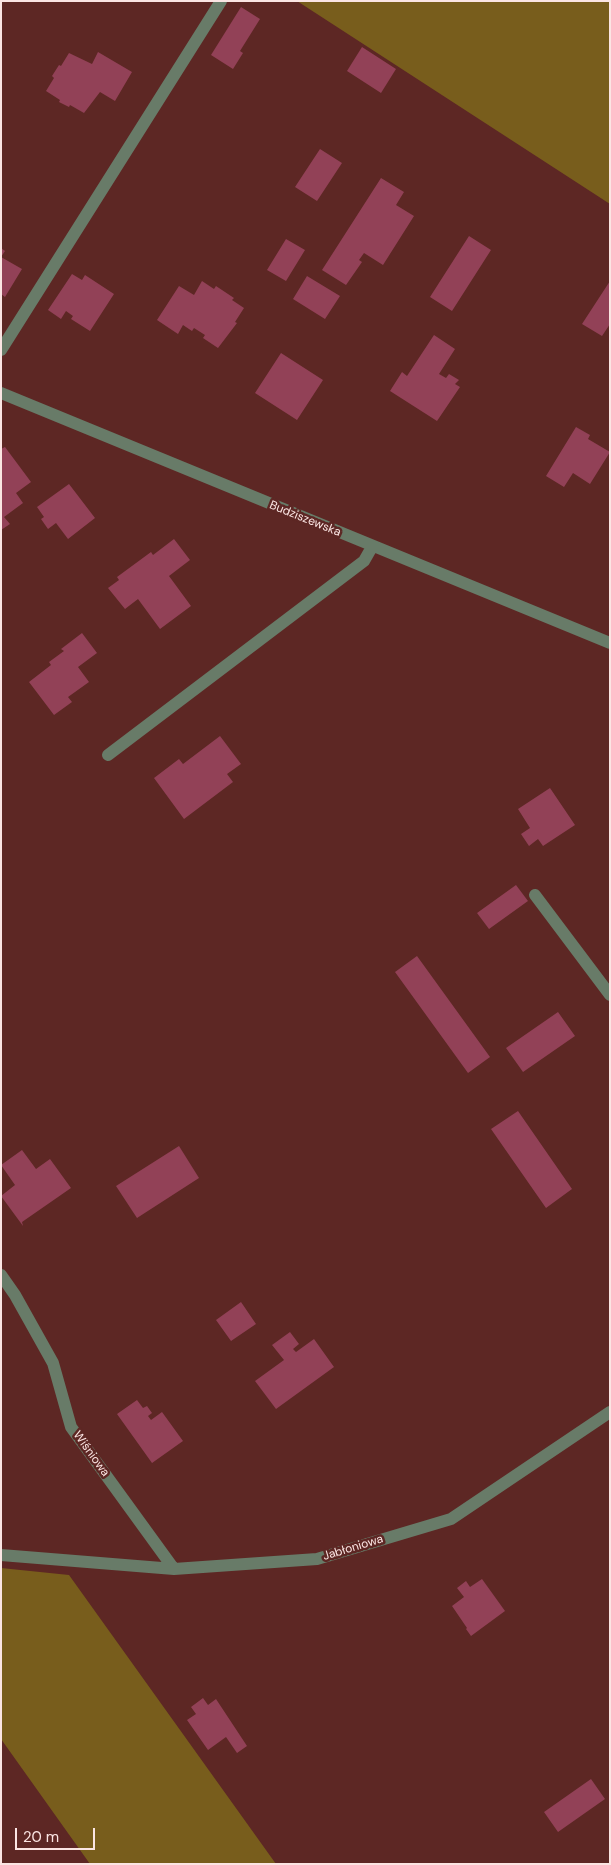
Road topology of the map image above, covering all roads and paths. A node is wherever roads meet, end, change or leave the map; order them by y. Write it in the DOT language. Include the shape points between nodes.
graph roads {
  1 [pos="221,1"];
  2 [pos="1,350"];
  3 [pos="1,393"];
  4 [pos="372,547"];
  5 [pos="610,643"];
  6 [pos="108,755"];
  7 [pos="535,895"];
  8 [pos="610,995"];
  9 [pos="1,1275"];
  10 [pos="610,1412"];
  11 [pos="1,1555"];
  12 [pos="174,1569"];
  1 -- 2 [label="street"];
  3 -- 4 [label="street, Budziszewska"];
  4 -- 5 [label="street, Budziszewska"];
  4 -- 6 [label="street" via="364,561"];
  7 -- 8 [label="street"];
  9 -- 12 [label="street, Wiśniowa" via="16,1295 53,1363 71,1427"];
  10 -- 12 [label="street, Jabłoniowa" via="451,1519 317,1559"];
  11 -- 12 [label="street, Jabłoniowa"];
}
